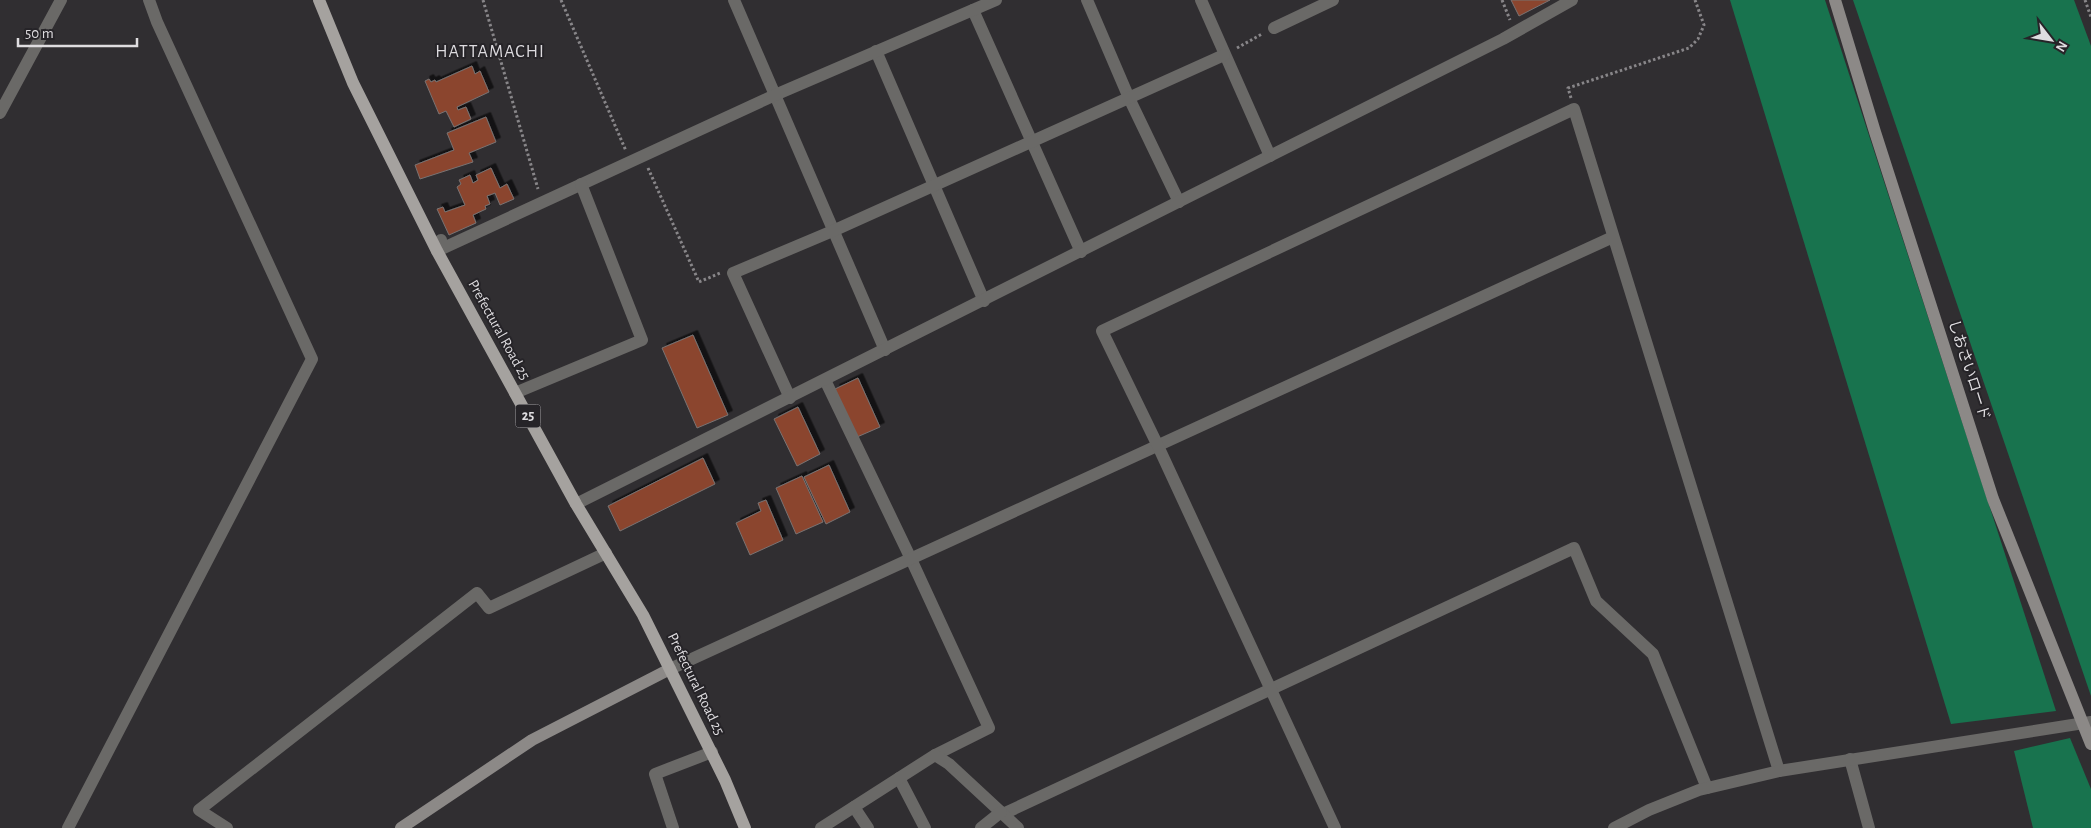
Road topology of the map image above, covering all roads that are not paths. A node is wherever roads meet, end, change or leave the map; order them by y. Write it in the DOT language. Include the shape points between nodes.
graph roads {
  1 [pos="61,0"];
  2 [pos="149,0"];
  3 [pos="319,0"];
  4 [pos="734,0"];
  5 [pos="996,0"];
  6 [pos="1087,0"];
  7 [pos="1201,0"];
  8 [pos="1330,0"];
  9 [pos="1572,0"];
  10 [pos="1835,0"];
  11 [pos="973,10"];
  12 [pos="1274,28"];
  13 [pos="876,52"];
  14 [pos="1224,55"];
  15 [pos="775,95"];
  16 [pos="1129,98"];
  17 [pos="0,113"];
  18 [pos="1031,142"];
  19 [pos="1270,156"];
  20 [pos="581,184"];
  21 [pos="933,186"];
  22 [pos="1179,202"];
  23 [pos="835,230"];
  24 [pos="1613,237"];
  25 [pos="439,245"];
  26 [pos="1081,252"];
  27 [pos="984,301"];
  28 [pos="885,350"];
  29 [pos="825,380"];
  30 [pos="515,393"];
  31 [pos="790,398"];
  32 [pos="1158,446"];
  33 [pos="576,504"];
  34 [pos="606,553"];
  35 [pos="911,559"];
  36 [pos="670,669"];
  37 [pos="1270,688"];
  38 [pos="2087,723"];
  39 [pos="2091,744"];
  40 [pos="712,752"];
  41 [pos="935,755"];
  42 [pos="1850,759"];
  43 [pos="1779,771"];
  44 [pos="899,778"];
  45 [pos="1707,788"];
  46 [pos="854,807"];
  47 [pos="1002,813"];
  48 [pos="68,828"];
  49 [pos="227,828"];
  50 [pos="401,828"];
  51 [pos="673,828"];
  52 [pos="745,828"];
  53 [pos="821,828"];
  54 [pos="868,828"];
  55 [pos="925,828"];
  56 [pos="981,828"];
  57 [pos="1018,828"];
  58 [pos="1334,828"];
  59 [pos="1614,828"];
  60 [pos="1869,828"];
  1 -- 17 [label="street"];
  2 -- 48 [label="street" via="312,360"];
  3 -- 25 [label="main road, Prefectural Road 25 / 25" via="353,83"];
  4 -- 15 [label="street"];
  5 -- 11 [label="street"];
  6 -- 16 [label="street"];
  7 -- 14 [label="street"];
  8 -- 12 [label="street"];
  9 -- 19 [label="street" via="1516,32"];
  10 -- 38 [label="street, しおさいロード" via="1993,499"];
  11 -- 13 [label="street"];
  11 -- 18 [label="street"];
  13 -- 15 [label="street"];
  13 -- 21 [label="street"];
  14 -- 16 [label="street"];
  14 -- 19 [label="street"];
  15 -- 20 [label="street"];
  15 -- 23 [label="street"];
  16 -- 18 [label="street"];
  16 -- 22 [label="street"];
  18 -- 21 [label="street"];
  18 -- 26 [label="street"];
  19 -- 22 [label="street"];
  20 -- 25 [label="street"];
  20 -- 30 [label="street" via="642,340"];
  21 -- 23 [label="street"];
  21 -- 27 [label="street"];
  22 -- 26 [label="street"];
  23 -- 28 [label="street"];
  23 -- 31 [label="street" via="733,273"];
  24 -- 32 [label="street"];
  24 -- 32 [label="street" via="1574,110 1102,331"];
  24 -- 43 [label="street"];
  25 -- 30 [label="main road, Prefectural Road 25 / 25"];
  26 -- 27 [label="street"];
  27 -- 28 [label="street"];
  28 -- 29 [label="street"];
  29 -- 31 [label="street"];
  29 -- 35 [label="street"];
  30 -- 33 [label="main road, Prefectural Road 25 / 25"];
  31 -- 33 [label="street"];
  32 -- 35 [label="street"];
  32 -- 37 [label="street"];
  33 -- 34 [label="main road, Prefectural Road 25 / 25"];
  34 -- 36 [label="main road, Prefectural Road 25 / 25" via="644,615"];
  34 -- 49 [label="street" via="489,608 477,593 199,810"];
  35 -- 36 [label="street"];
  35 -- 41 [label="street" via="989,728"];
  36 -- 40 [label="main road, Prefectural Road 25 / 25"];
  36 -- 50 [label="street" via="532,740"];
  37 -- 45 [label="street" via="1574,548 1596,601 1653,654"];
  37 -- 47 [label="street"];
  37 -- 58 [label="street"];
  38 -- 39 [label="street, しおさいロード"];
  38 -- 42 [label="street"];
  40 -- 51 [label="street" via="655,774"];
  40 -- 52 [label="main road, Prefectural Road 25 / 25"];
  41 -- 44 [label="street"];
  41 -- 47 [label="street"];
  42 -- 43 [label="street"];
  42 -- 60 [label="street"];
  43 -- 45 [label="street"];
  44 -- 46 [label="street"];
  44 -- 55 [label="street"];
  45 -- 59 [label="street" via="1649,810"];
  46 -- 53 [label="street"];
  46 -- 54 [label="street"];
  47 -- 56 [label="street"];
  47 -- 57 [label="street"];
}
